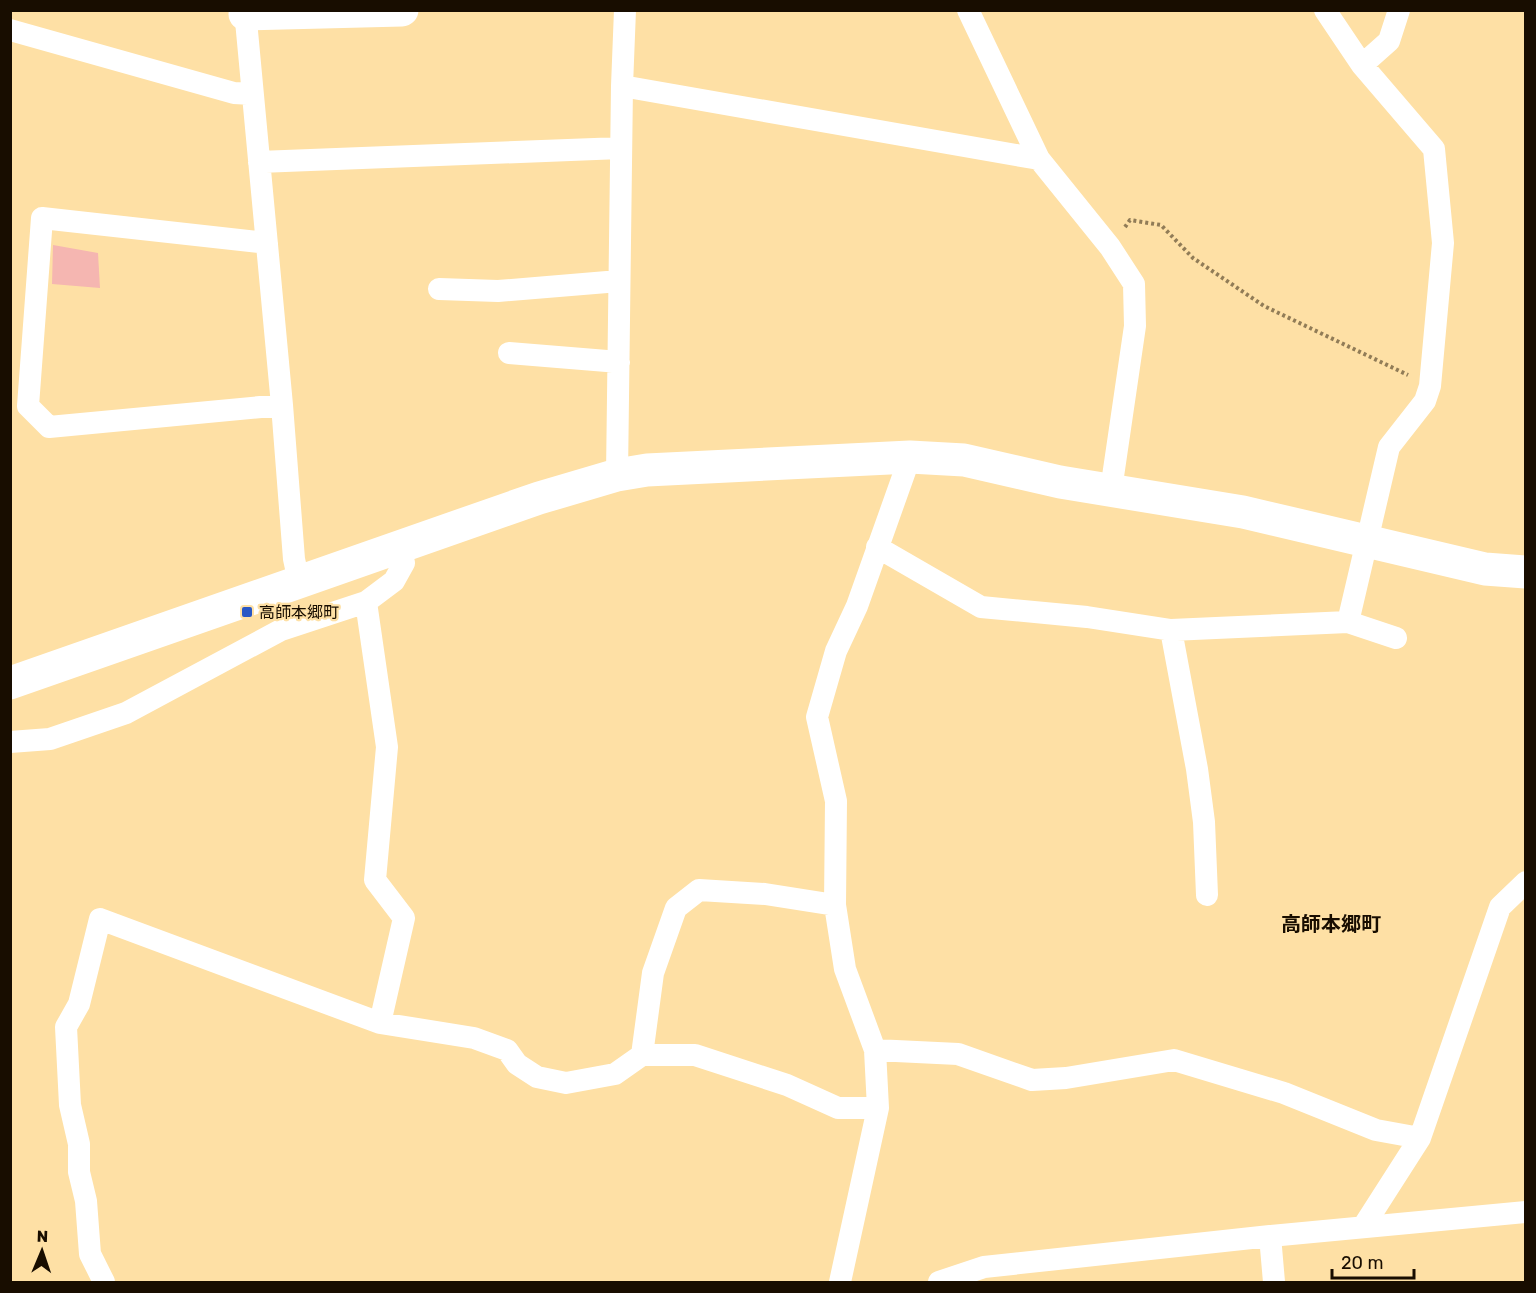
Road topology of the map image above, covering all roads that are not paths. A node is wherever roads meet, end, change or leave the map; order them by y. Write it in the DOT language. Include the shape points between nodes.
graph roads {
  1 [pos="402,10"];
  2 [pos="625,10"];
  3 [pos="968,10"];
  4 [pos="1325,10"];
  5 [pos="1399,10"];
  6 [pos="245,12"];
  7 [pos="10,30"];
  8 [pos="1362,65"];
  9 [pos="622,86"];
  10 [pos="252,94"];
  11 [pos="621,148"];
  12 [pos="1039,159"];
  13 [pos="259,162"];
  14 [pos="267,243"];
  15 [pos="620,281"];
  16 [pos="439,289"];
  17 [pos="509,353"];
  18 [pos="618,362"];
  19 [pos="282,405"];
  20 [pos="910,457"];
  21 [pos="617,475"];
  22 [pos="1111,490"];
  23 [pos="1366,542"];
  24 [pos="400,547"];
  25 [pos="877,547"];
  26 [pos="1526,572"];
  27 [pos="299,582"];
  28 [pos="366,602"];
  29 [pos="1348,622"];
  30 [pos="1171,630"];
  31 [pos="1396,638"];
  32 [pos="10,683"];
  33 [pos="10,742"];
  34 [pos="1526,882"];
  35 [pos="1207,895"];
  36 [pos="835,904"];
  37 [pos="380,1023"];
  38 [pos="875,1050"];
  39 [pos="642,1055"];
  40 [pos="878,1108"];
  41 [pos="1420,1138"];
  42 [pos="1526,1212"];
  43 [pos="1363,1227"];
  44 [pos="1270,1236"];
  45 [pos="104,1282"];
  46 [pos="840,1282"];
  47 [pos="939,1282"];
  48 [pos="1274,1282"];
  1 -- 6 [label="street"];
  2 -- 9 [label="street"];
  3 -- 12 [label="street"];
  4 -- 8 [label="street"];
  5 -- 8 [label="street" via="1389,41"];
  6 -- 10 [label="street"];
  7 -- 10 [label="street" via="234,93"];
  8 -- 23 [label="street" via="1434,150 1443,243 1430,386 1425,401 1389,447"];
  9 -- 11 [label="street"];
  9 -- 12 [label="street"];
  10 -- 13 [label="street"];
  11 -- 13 [label="street"];
  11 -- 15 [label="street"];
  12 -- 22 [label="street" via="1110,247 1134,284 1135,315"];
  13 -- 14 [label="street"];
  14 -- 19 [label="street"];
  14 -- 19 [label="street" via="42,218 28,406 49,427"];
  15 -- 16 [label="street" via="498,291"];
  15 -- 18 [label="street"];
  17 -- 18 [label="street"];
  18 -- 21 [label="street"];
  19 -- 27 [label="street"];
  20 -- 21 [label="street" via="647,470"];
  20 -- 22 [label="street" via="964,460"];
  20 -- 25 [label="street"];
  21 -- 24 [label="street"];
  22 -- 23 [label="street" via="1243,512"];
  23 -- 26 [label="street" via="1485,569"];
  23 -- 29 [label="street"];
  24 -- 27 [label="street"];
  24 -- 28 [label="street" via="404,563 394,581"];
  25 -- 30 [label="street" via="981,607"];
  25 -- 36 [label="street" via="857,606 836,651 817,717 836,801"];
  27 -- 32 [label="street"];
  28 -- 33 [label="street" via="281,630 126,713 50,739"];
  28 -- 37 [label="street" via="387,747 375,880 404,918"];
  29 -- 30 [label="street"];
  29 -- 31 [label="street"];
  30 -- 35 [label="street" via="1204,822"];
  34 -- 41 [label="street" via="1500,907"];
  36 -- 38 [label="street" via="845,969"];
  36 -- 39 [label="street" via="699,890 691,896 676,908 653,973"];
  37 -- 39 [label="street" via="474,1038 507,1050 517,1064 537,1077 566,1083 615,1074"];
  37 -- 45 [label="street" via="100,919 79,1004 66,1027 70,1105 79,1144 90,1254"];
  38 -- 40 [label="street"];
  38 -- 41 [label="street" via="958,1054 1032,1080 1174,1060 1284,1094 1376,1130"];
  39 -- 40 [label="street" via="695,1055 788,1085 838,1108"];
  40 -- 46 [label="street"];
  41 -- 43 [label="street"];
  42 -- 43 [label="street"];
  43 -- 44 [label="street"];
  44 -- 47 [label="street" via="984,1267"];
  44 -- 48 [label="street"];
}
